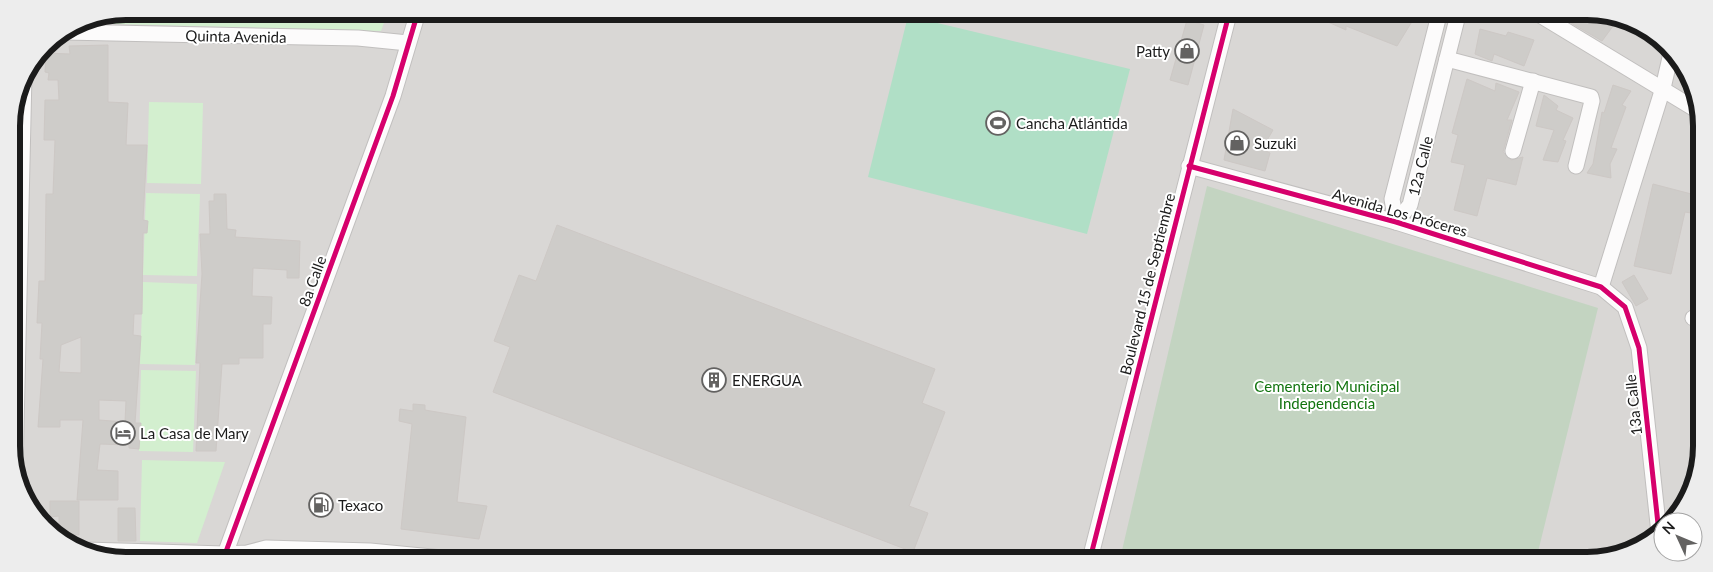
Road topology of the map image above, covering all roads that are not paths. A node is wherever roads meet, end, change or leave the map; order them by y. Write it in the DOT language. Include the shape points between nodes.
graph roads {
  1 [pos="415,20"];
  2 [pos="1227,20"];
  3 [pos="1438,20"];
  4 [pos="1457,20"];
  5 [pos="1548,20"];
  6 [pos="77,32"];
  7 [pos="408,43"];
  8 [pos="1447,59"];
  9 [pos="1670,60"];
  10 [pos="1533,82"];
  11 [pos="1663,88"];
  12 [pos="23,102"];
  13 [pos="1691,106"];
  14 [pos="1513,151"];
  15 [pos="1189,166"];
  16 [pos="1576,166"];
  17 [pos="1396,222"];
  18 [pos="20,251"];
  19 [pos="1601,287"];
  20 [pos="1657,512"];
  21 [pos="113,551"];
  22 [pos="141,552"];
  23 [pos="226,552"];
  24 [pos="258,552"];
  25 [pos="337,552"];
  26 [pos="1092,552"];
  1 -- 7 [label="street, 8a Calle"];
  2 -- 15 [label="street, Boulevard 15 de Septiembre"];
  3 -- 17 [label="street, 12a Calle" via="1392,199"];
  4 -- 8 [label="street, 12a Calle"];
  5 -- 11 [label="street"];
  6 -- 7 [label="street, Quinta Avenida" via="358,38"];
  7 -- 23 [label="street, 8a Calle" via="393,96"];
  8 -- 10 [label="street"];
  8 -- 17 [label="street, 12a Calle" via="1410,205"];
  9 -- 11 [label="street"];
  10 -- 14 [label="street"];
  10 -- 16 [label="street" via="1591,97"];
  11 -- 13 [label="street"];
  11 -- 19 [label="street"];
  12 -- 18 [label="street"];
  15 -- 17 [label="street, Avenida Los Próceres"];
  15 -- 26 [label="street, Boulevard 15 de Septiembre"];
  17 -- 19 [label="street, Avenida Los Próceres"];
  19 -- 20 [label="street, 13a Calle" via="1625,307 1639,348"];
  21 -- 22 [label="street"];
  24 -- 25 [label="street" via="266,548"];
}
